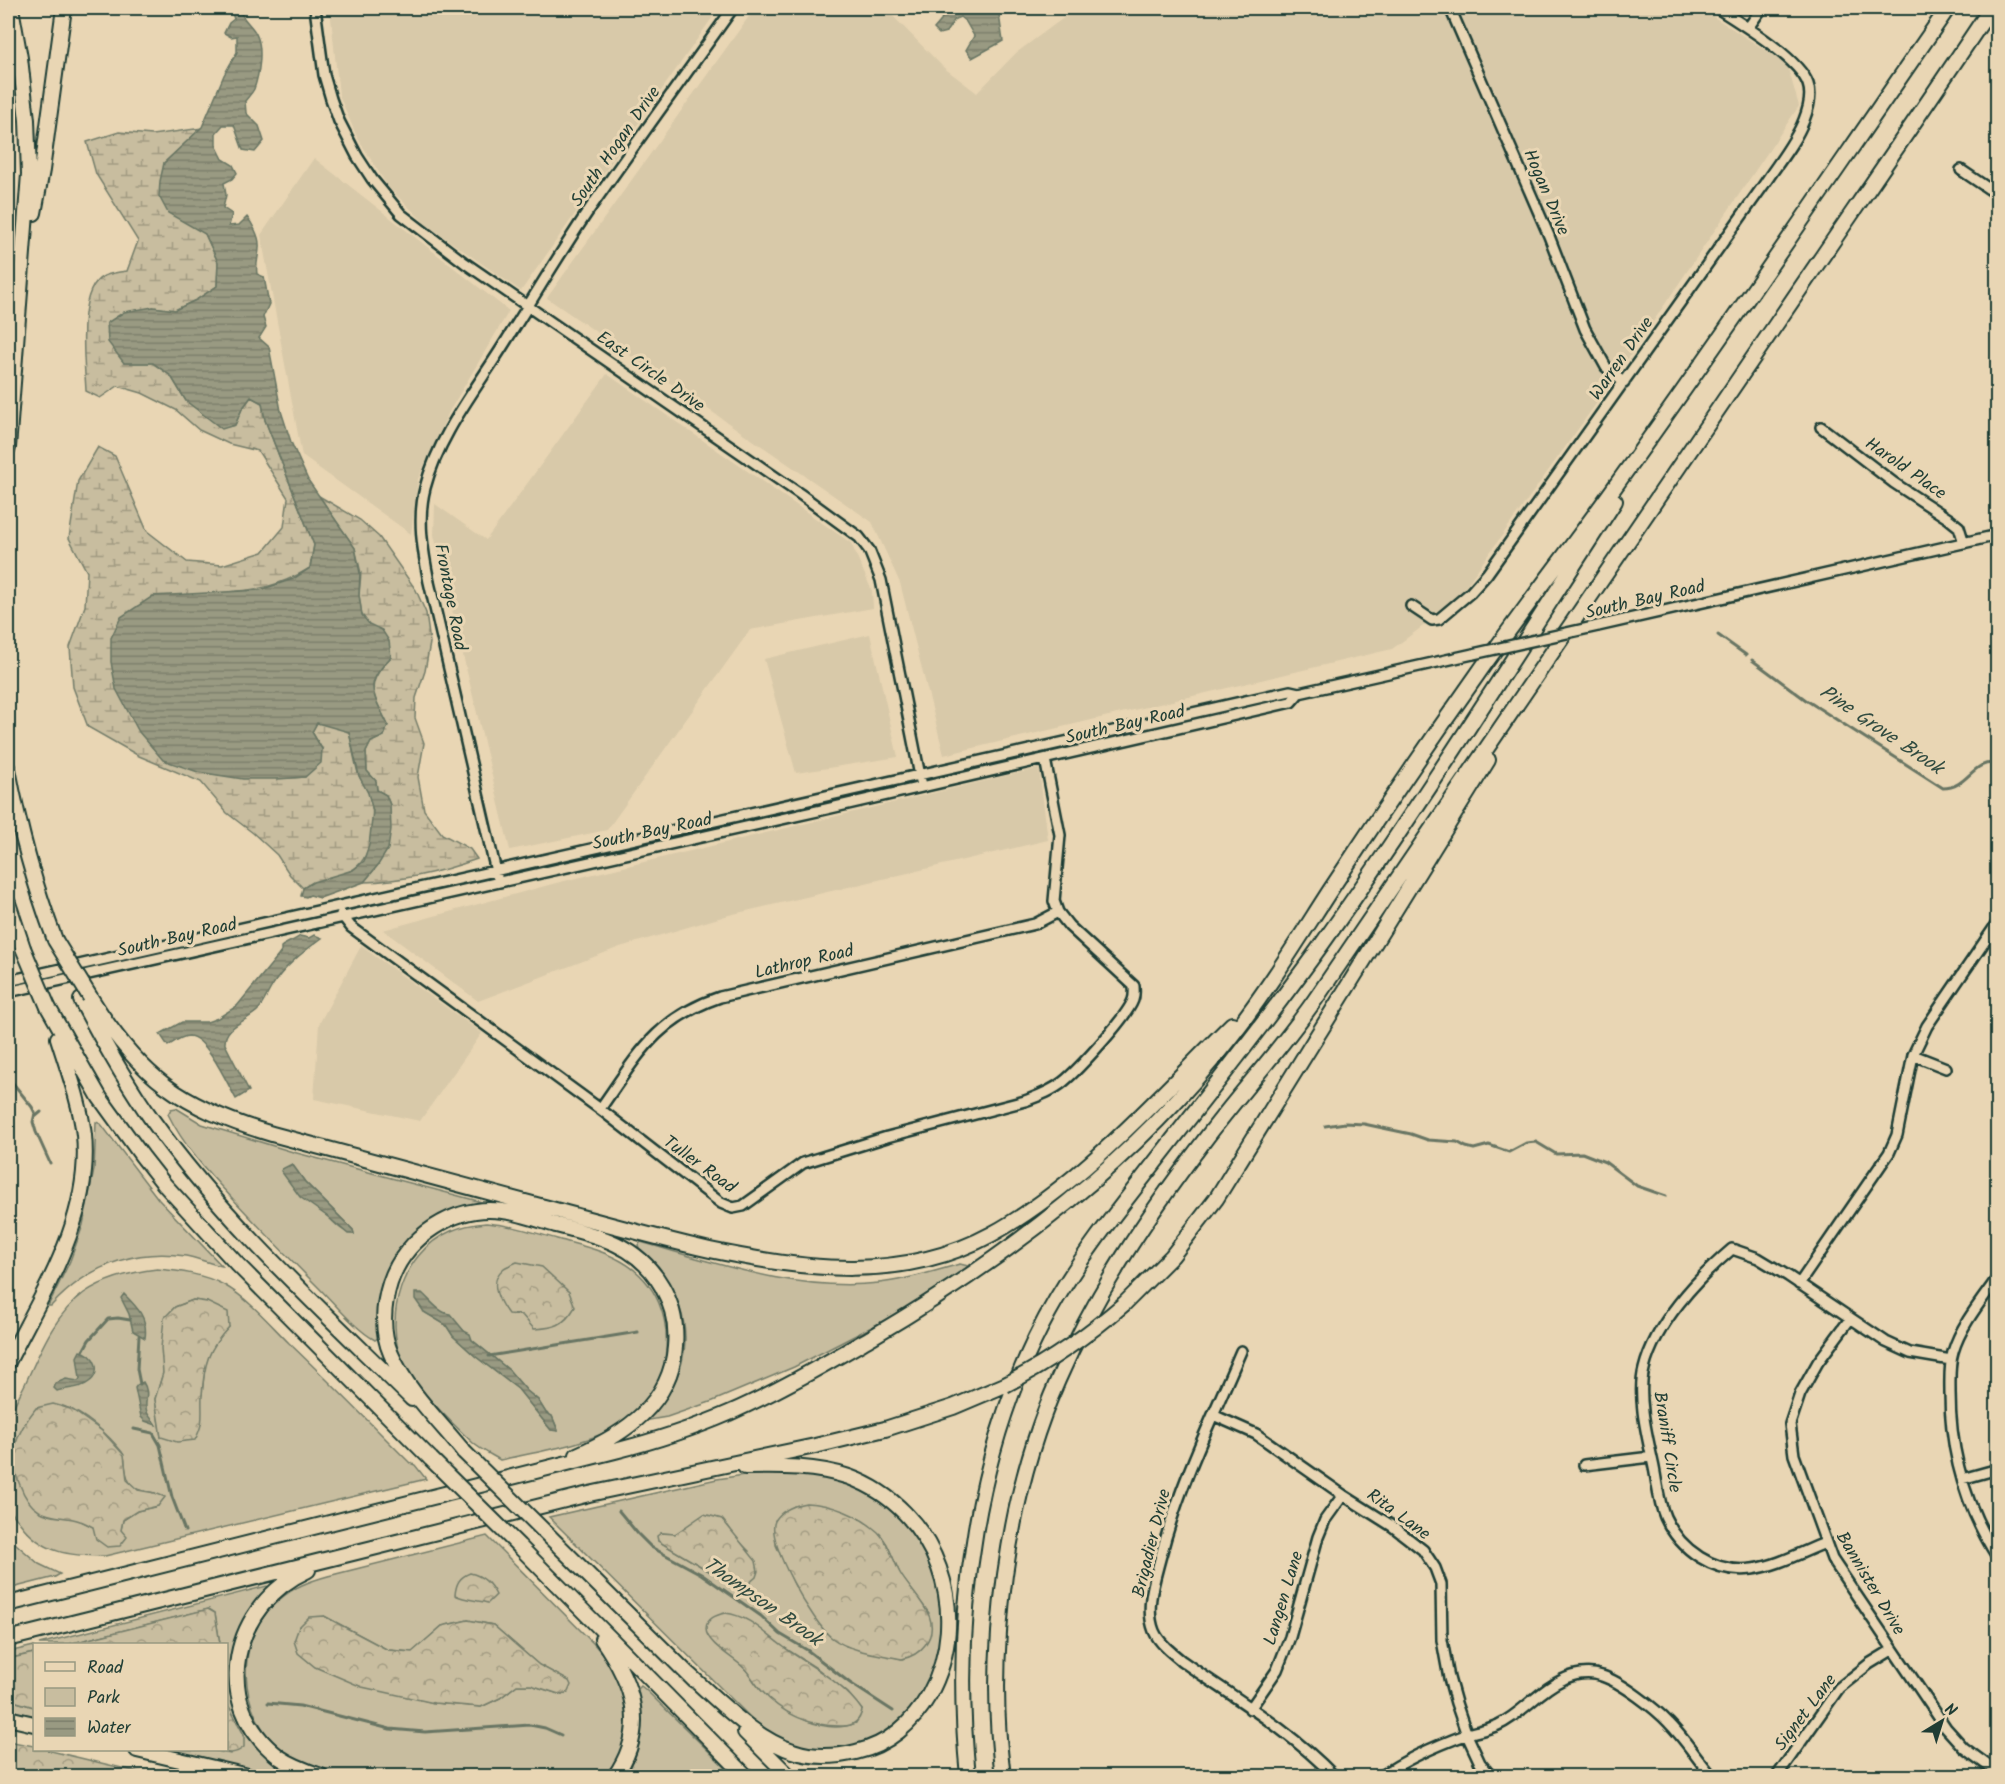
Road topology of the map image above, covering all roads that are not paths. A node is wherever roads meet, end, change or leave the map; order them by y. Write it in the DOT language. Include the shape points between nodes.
graph roads {
  1 [pos="11,8"];
  2 [pos="64,8"];
  3 [pos="315,8"];
  4 [pos="734,8"];
  5 [pos="1450,8"];
  6 [pos="1717,8"];
  7 [pos="1762,8"];
  8 [pos="1948,8"];
  9 [pos="1991,8"];
  10 [pos="1748,28"];
  11 [pos="1961,170"];
  12 [pos="1998,195"];
  13 [pos="22,274"];
  14 [pos="527,305"];
  15 [pos="1712,350"];
  16 [pos="1624,383"];
  17 [pos="1821,427"];
  18 [pos="8,448"];
  19 [pos="1998,535"];
  20 [pos="1964,543"];
  21 [pos="1411,606"];
  22 [pos="1549,658"];
  23 [pos="1299,693"];
  24 [pos="1045,759"];
  25 [pos="8,770"];
  26 [pos="920,775"];
  27 [pos="922,786"];
  28 [pos="496,871"];
  29 [pos="498,881"];
  30 [pos="8,903"];
  31 [pos="338,906"];
  32 [pos="1058,912"];
  33 [pos="342,917"];
  34 [pos="1998,922"];
  35 [pos="8,981"];
  36 [pos="8,992"];
  37 [pos="1263,993"];
  38 [pos="85,998"];
  39 [pos="48,1007"];
  40 [pos="1913,1055"];
  41 [pos="1946,1068"];
  42 [pos="600,1109"];
  43 [pos="1998,1277"];
  44 [pos="1800,1284"];
  45 [pos="1850,1319"];
  46 [pos="1242,1351"];
  47 [pos="1951,1360"];
  48 [pos="8,1362"];
  49 [pos="1213,1415"];
  50 [pos="464,1452"];
  51 [pos="1651,1457"];
  52 [pos="1584,1465"];
  53 [pos="1998,1468"];
  54 [pos="538,1470"];
  55 [pos="693,1471"];
  56 [pos="1962,1479"];
  57 [pos="1343,1495"];
  58 [pos="1825,1543"];
  59 [pos="341,1556"];
  60 [pos="1998,1558"];
  61 [pos="570,1596"];
  62 [pos="8,1604"];
  63 [pos="8,1639"];
  64 [pos="1892,1650"];
  65 [pos="687,1673"];
  66 [pos="1250,1709"];
  67 [pos="8,1718"];
  68 [pos="33,1724"];
  69 [pos="1467,1735"];
  70 [pos="145,1751"];
  71 [pos="1002,1770"];
  72 [pos="1998,1773"];
  73 [pos="248,1776"];
  74 [pos="321,1776"];
  75 [pos="615,1776"];
  76 [pos="746,1776"];
  77 [pos="789,1776"];
  78 [pos="968,1776"];
  79 [pos="1334,1776"];
  80 [pos="1382,1776"];
  81 [pos="1491,1776"];
  82 [pos="1712,1776"];
  83 [pos="1777,1776"];
  1 -- 13 [label="highway" via="27,120 29,174"];
  2 -- 13 [label="highway" via="42,170"];
  3 -- 14 [label="street, East Circle Drive" via="331,99 372,179 412,224"];
  4 -- 14 [label="street, South Hogan Drive" via="590,209"];
  5 -- 16 [label="street, Hogan Drive" via="1585,329 1606,367"];
  6 -- 10 [label="street"];
  7 -- 10 [label="street"];
  8 -- 15 [label="highway"];
  9 -- 22 [label="highway"];
  10 -- 16 [label="street, Warren Drive" via="1800,70 1810,100 1804,120"];
  11 -- 12 [label="street"];
  13 -- 18 [label="highway"];
  14 -- 26 [label="street, East Circle Drive" via="859,537 881,580"];
  14 -- 28 [label="street, Frontage Road" via="444,439 425,490 421,527 429,582"];
  15 -- 37 [label="highway" via="1477,675"];
  15 -- 78 [label="highway" via="1473,721 1330,933 1103,1229 1049,1313 1009,1402 982,1501 965,1624 964,1731"];
  16 -- 21 [label="street, Warren Drive" via="1470,593 1439,619 1432,620"];
  17 -- 20 [label="street, Harold Place" via="1959,527"];
  19 -- 20 [label="street, South Bay Road"];
  20 -- 23 [label="street, South Bay Road, bridge"];
  22 -- 55 [label="highway, bridge" via="1216,1199 1172,1256 1124,1304 1080,1340 1034,1369 953,1407 885,1429"];
  22 -- 71 [label="highway" via="1315,1001 1157,1206 1082,1328 1047,1407 1012,1534 998,1653"];
  23 -- 24 [label="street, South Bay Road" via="1291,702"];
  23 -- 26 [label="street, South Bay Road" via="1290,691"];
  24 -- 27 [label="street, South Bay Road"];
  24 -- 32 [label="street" via="1059,835 1054,901"];
  25 -- 38 [label="highway, bridge" via="25,850 55,940"];
  26 -- 27 [label="street, East Circle Drive"];
  26 -- 28 [label="street, South Bay Road"];
  27 -- 29 [label="street, South Bay Road"];
  28 -- 29 [label="street, Frontage Road"];
  28 -- 31 [label="street, South Bay Road"];
  29 -- 33 [label="street, South Bay Road"];
  30 -- 39 [label="highway, bridge"];
  31 -- 33 [label="street, Tuller Road"];
  31 -- 35 [label="street, South Bay Road"];
  32 -- 42 [label="street, Lathrop Road" via="1035,924 700,1004 659,1031"];
  32 -- 42 [label="street, Tuller Road" via="1130,981 1134,986 1133,1000 1085,1061 1062,1084 1045,1093 803,1163 743,1206 734,1208 721,1203"];
  33 -- 36 [label="street, South Bay Road"];
  33 -- 42 [label="street, Tuller Road"];
  34 -- 40 [label="street" via="1927,1026"];
  37 -- 38 [label="highway" via="1093,1159 1012,1221 945,1254 857,1268 797,1266 688,1245 228,1121 185,1100 149,1073"];
  37 -- 54 [label="highway" via="1211,1061 1125,1151 1036,1228 945,1293 812,1372 728,1413 654,1440"];
  38 -- 50 [label="highway" via="134,1094 198,1178 270,1257"];
  39 -- 48 [label="highway" via="79,1106 83,1176 65,1246"];
  39 -- 61 [label="highway, bridge" via="100,1098 164,1184 237,1264"];
  40 -- 41 [label="street"];
  40 -- 44 [label="street" via="1897,1135 1889,1152"];
  43 -- 47 [label="street" via="1962,1330"];
  44 -- 45 [label="street, Braniff Circle"];
  44 -- 51 [label="street, Braniff Circle" via="1758,1258 1732,1250 1696,1281 1659,1333 1644,1369 1642,1400"];
  45 -- 47 [label="street, Braniff Circle" via="1910,1353"];
  45 -- 58 [label="street, Bannister Drive" via="1818,1362 1800,1394 1790,1424 1794,1455"];
  46 -- 49 [label="street, Brigadier Drive"];
  47 -- 56 [label="street" via="1950,1408"];
  49 -- 57 [label="street, Rita Lane" via="1256,1434"];
  49 -- 66 [label="street, Brigadier Drive" via="1185,1478 1167,1532 1150,1604 1152,1622 1168,1650"];
  50 -- 54 [label="highway" via="408,1384 390,1352 384,1325 386,1298 399,1262 424,1234 458,1216 503,1211 593,1234 629,1251 663,1286 676,1332 668,1379 650,1408 633,1424 580,1454"];
  50 -- 65 [label="highway, bridge"];
  51 -- 52 [label="street"];
  51 -- 58 [label="street, Braniff Circle" via="1664,1514 1676,1538 1707,1561 1730,1569 1751,1569"];
  53 -- 56 [label="street"];
  54 -- 62 [label="highway"];
  55 -- 59 [label="highway"];
  55 -- 65 [label="highway" via="745,1467 810,1469 847,1476 875,1489 910,1518 930,1545 945,1584 949,1628 939,1674 920,1709 891,1738 850,1754 803,1754 773,1743"];
  56 -- 60 [label="street" via="1976,1522"];
  57 -- 66 [label="street, Langen Lane" via="1318,1537 1277,1670"];
  57 -- 69 [label="street, Rita Lane" via="1423,1550 1435,1568 1441,1584 1442,1640 1449,1678"];
  58 -- 64 [label="street, Bannister Drive"];
  59 -- 63 [label="highway"];
  59 -- 74 [label="highway" via="296,1575 269,1595 245,1631 238,1655 239,1696 250,1724 270,1750 286,1762"];
  61 -- 75 [label="highway" via="614,1657 630,1690 634,1711 631,1744"];
  61 -- 76 [label="highway"];
  64 -- 72 [label="street, Bannister Drive" via="1946,1728 1964,1748"];
  64 -- 83 [label="street, Signet Lane" via="1839,1688"];
  65 -- 77 [label="highway"];
  66 -- 79 [label="street, Brigadier Drive" via="1314,1756"];
  67 -- 68 [label="highway"];
  69 -- 80 [label="street" via="1415,1756"];
  69 -- 81 [label="street, Rita Lane"];
  69 -- 82 [label="street" via="1517,1714 1562,1679 1591,1674 1614,1682 1652,1707"];
  70 -- 73 [label="highway"];
}
